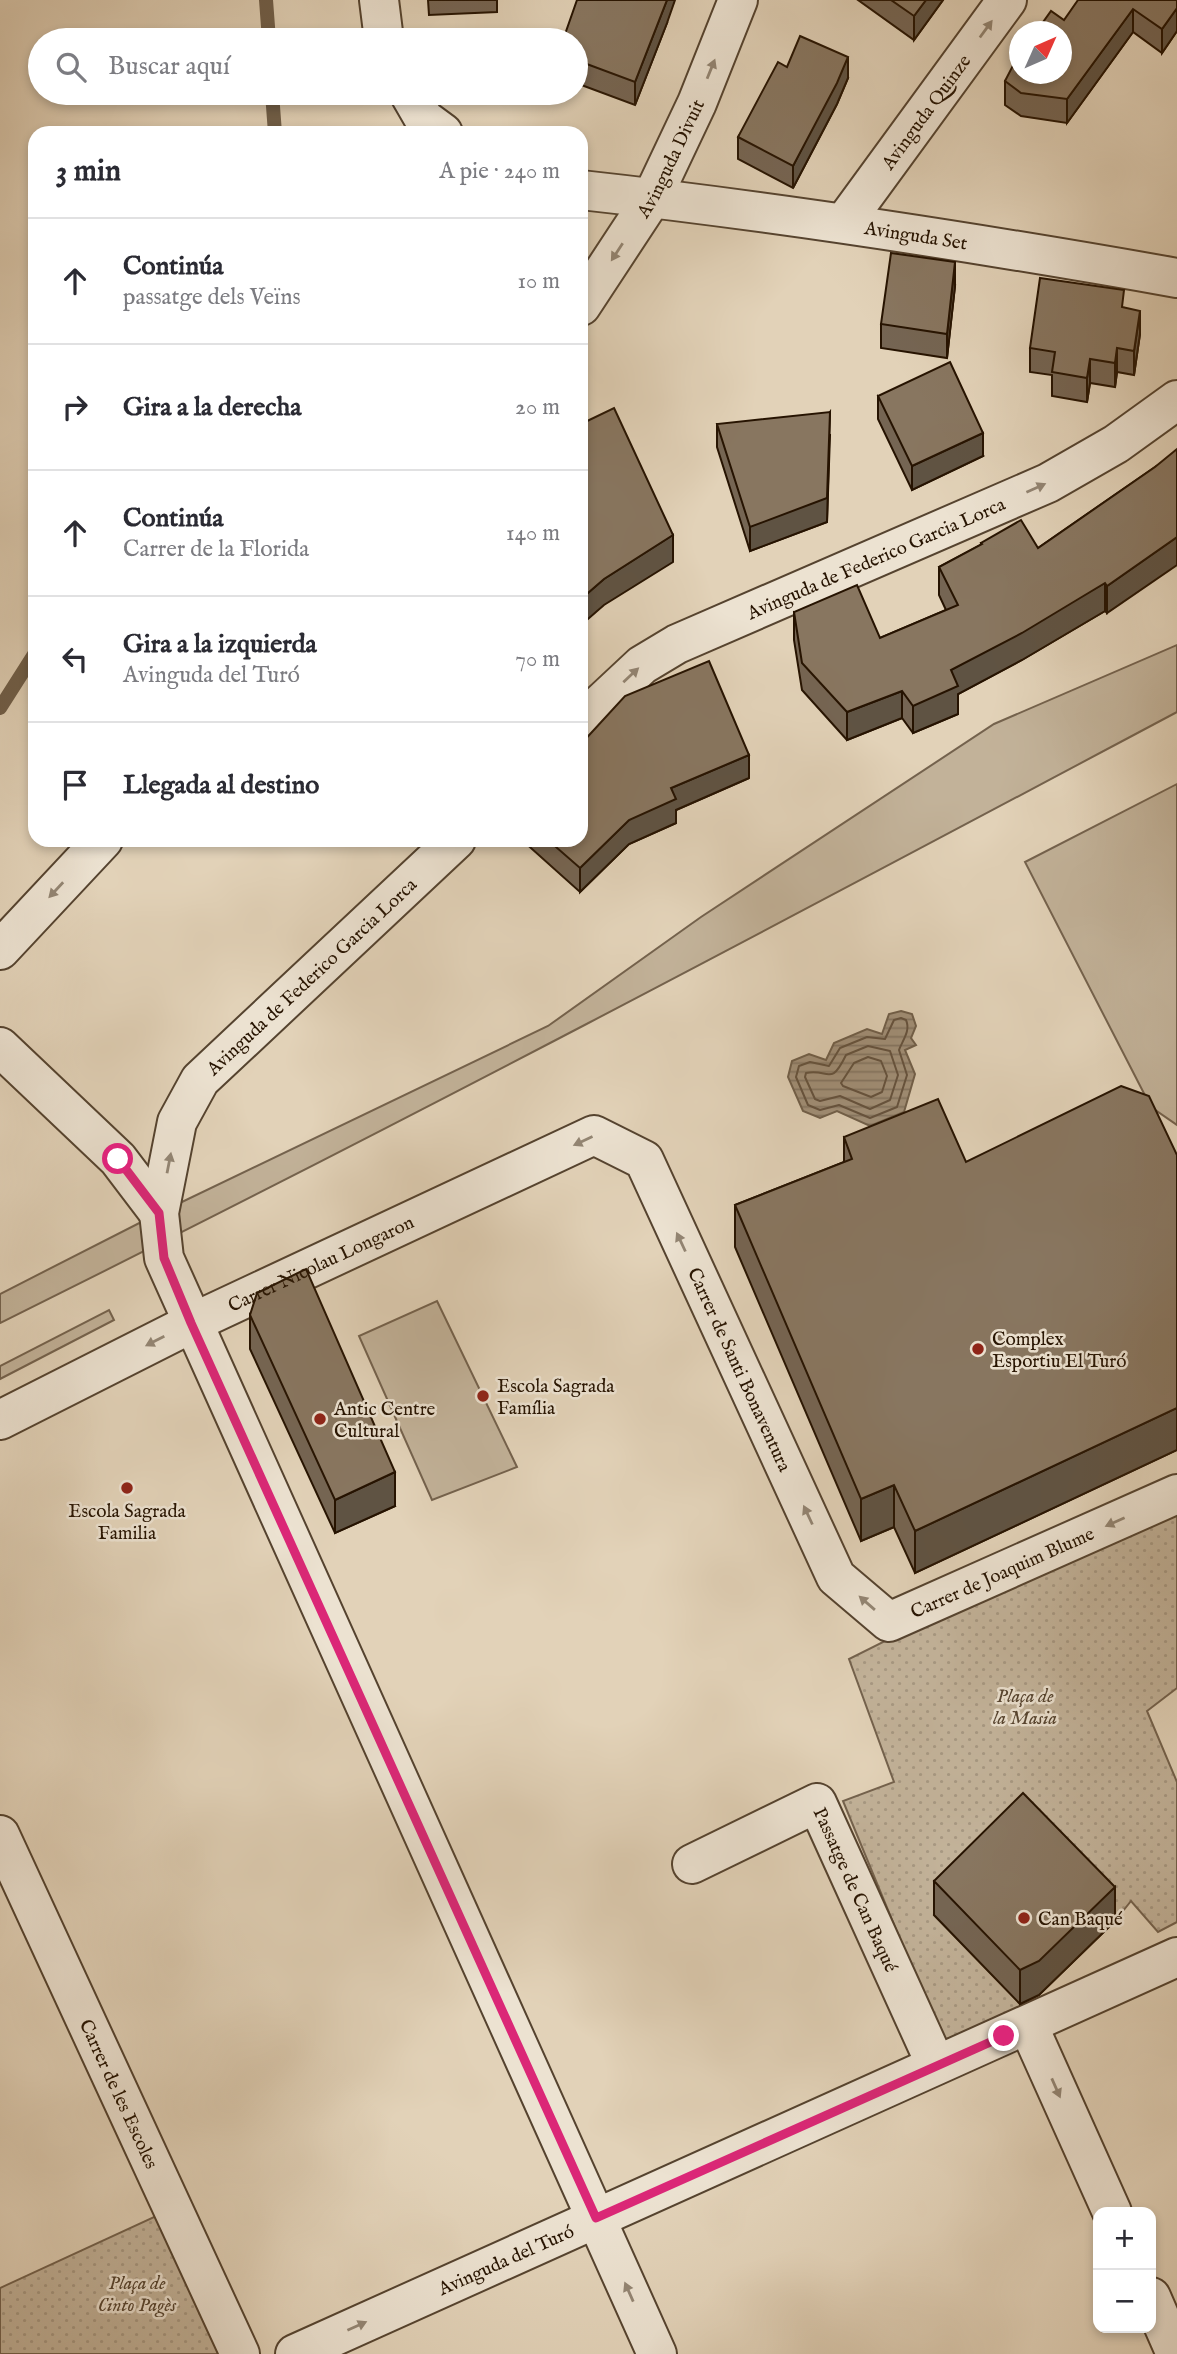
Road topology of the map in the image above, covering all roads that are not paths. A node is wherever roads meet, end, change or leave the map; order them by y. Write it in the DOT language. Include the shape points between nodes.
graph roads {
  1 [pos="379,0"];
  2 [pos="738,0"];
  3 [pos="1007,0"];
  4 [pos="382,28"];
  5 [pos="416,105"];
  6 [pos="434,126"];
  7 [pos="588,191"];
  8 [pos="652,198"];
  9 [pos="844,223"];
  10 [pos="1177,278"];
  11 [pos="588,295"];
  12 [pos="1177,400"];
  13 [pos="588,715"];
  14 [pos="96,847"];
  15 [pos="449,847"];
  16 [pos="0,950"];
  17 [pos="0,1046"];
  18 [pos="644,1160"];
  19 [pos="159,1213"];
  20 [pos="191,1323"];
  21 [pos="0,1420"];
  22 [pos="1177,1494"];
  23 [pos="836,1577"];
  24 [pos="0,1835"];
  25 [pos="692,1864"];
  26 [pos="1177,1956"];
  27 [pos="1028,2025"];
  28 [pos="936,2065"];
  29 [pos="1110,2207"];
  30 [pos="596,2218"];
  31 [pos="1156,2308"];
  32 [pos="240,2354"];
  33 [pos="295,2354"];
  34 [pos="657,2354"];
  35 [pos="1176,2354"];
  1 -- 4 [label="street"];
  8 -- 2 [label="street, Avinguda Divuit, one-way"];
  9 -- 3 [label="street, Avinguda Quinze, one-way"];
  5 -- 6 [label="street"];
  7 -- 8 [label="street, Avinguda Set"];
  8 -- 9 [label="street, Avinguda Set"];
  8 -- 11 [label="street, Avinguda Divuit, one-way"];
  9 -- 10 [label="street, Avinguda Set"];
  13 -- 12 [label="street, Avinguda de Federico Garcia Lorca, one-way" via="642,665 677,644 1048,482 1116,444"];
  14 -- 16 [label="street, one-way"];
  19 -- 15 [label="street, Avinguda de Federico Garcia Lorca, one-way" via="177,1122 200,1080"];
  17 -- 19 [label="street" via="118,1159"];
  18 -- 20 [label="street, Carrer Nicolau Longaron, one-way" via="594,1135"];
  23 -- 18 [label="street, Carrer de Santi Bonaventura, one-way"];
  19 -- 20 [label="street, Avinguda de Federico Garcia Lorca" via="164,1258"];
  20 -- 21 [label="street, Carrer Nicolau Longaron, one-way"];
  20 -- 30 [label="street, Avinguda de Federico Garcia Lorca"];
  22 -- 23 [label="street, Carrer de Joaquim Blume, one-way" via="889,1622"];
  24 -- 32 [label="street, Carrer de les Escoles"];
  25 -- 28 [label="street, Passatge de Can Baqué" via="817,1803"];
  26 -- 27 [label="street, Avinguda del Turó"];
  27 -- 28 [label="street, Avinguda del Turó"];
  27 -- 29 [label="street, one-way"];
  28 -- 30 [label="street, Avinguda del Turó"];
  33 -- 30 [label="street, Avinguda del Turó, one-way"];
  34 -- 30 [label="street, Avinguda de Federico Garcia Lorca, one-way"];
  31 -- 35 [label="street"];
}
